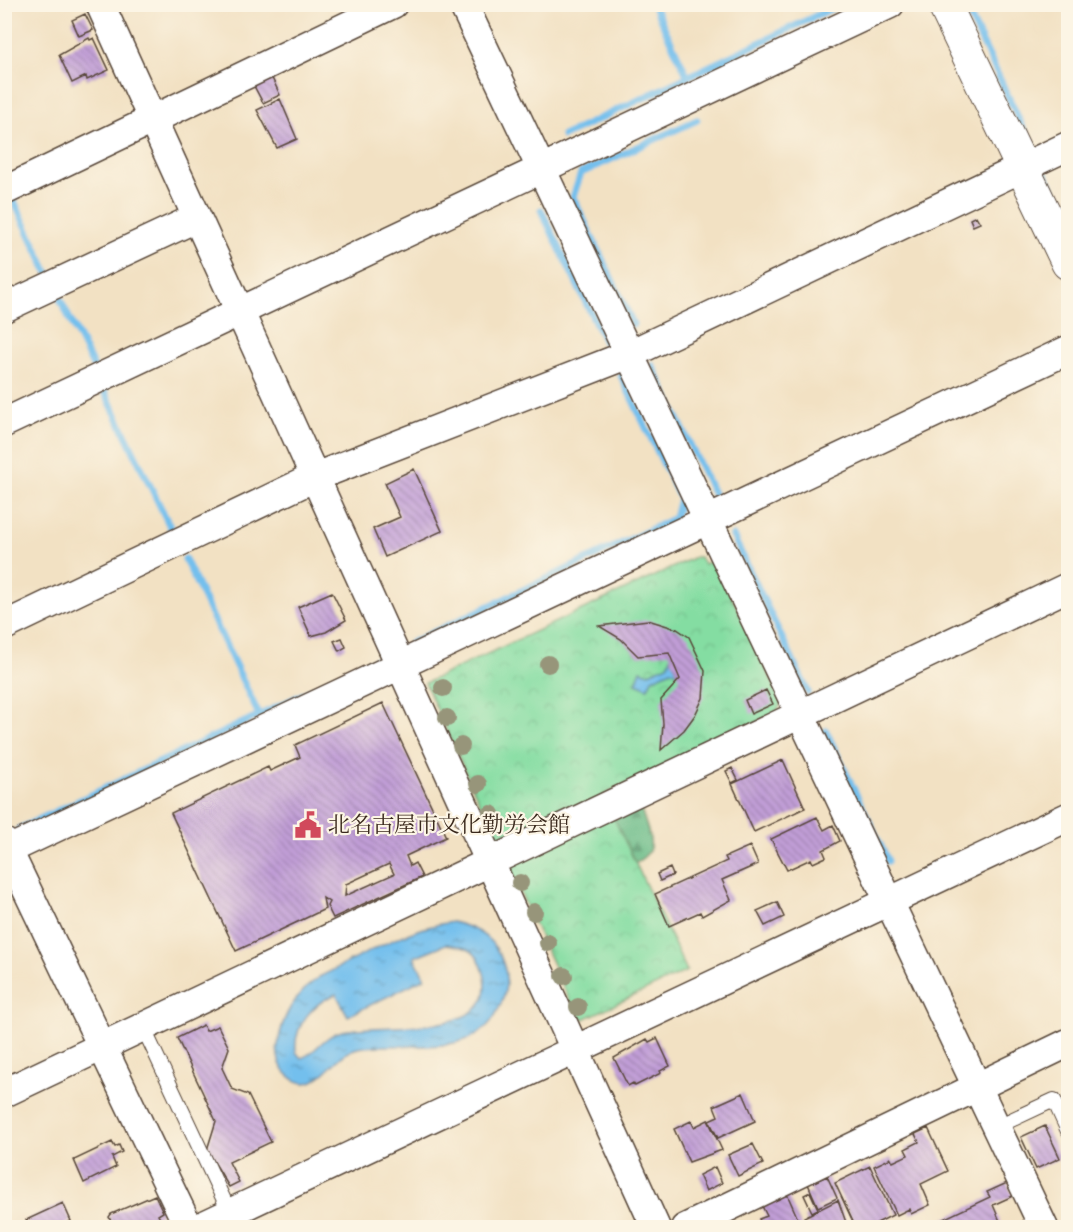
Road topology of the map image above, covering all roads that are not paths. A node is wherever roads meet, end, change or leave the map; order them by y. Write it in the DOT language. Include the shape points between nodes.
graph roads {
  1 [pos="100,4"];
  2 [pos="393,4"];
  3 [pos="463,4"];
  4 [pos="890,4"];
  5 [pos="944,4"];
  6 [pos="152,121"];
  7 [pos="1068,146"];
  8 [pos="1023,168"];
  9 [pos="542,169"];
  10 [pos="4,191"];
  11 [pos="196,218"];
  12 [pos="1068,263"];
  13 [pos="4,308"];
  14 [pos="239,312"];
  15 [pos="1068,350"];
  16 [pos="630,354"];
  17 [pos="4,423"];
  18 [pos="315,477"];
  19 [pos="707,520"];
  20 [pos="1068,587"];
  21 [pos="4,626"];
  22 [pos="400,664"];
  23 [pos="799,714"];
  24 [pos="1068,817"];
  25 [pos="6,848"];
  26 [pos="491,862"];
  27 [pos="889,902"];
  28 [pos="143,1027"];
  29 [pos="1068,1043"];
  30 [pos="103,1046"];
  31 [pos="576,1049"];
  32 [pos="977,1087"];
  33 [pos="4,1093"];
  34 [pos="996,1127"];
  35 [pos="1068,1131"];
  36 [pos="230,1212"];
  37 [pos="189,1227"];
  38 [pos="198,1227"];
  39 [pos="656,1227"];
  40 [pos="685,1227"];
  41 [pos="1044,1227"];
  1 -- 6 [label="street"];
  2 -- 6 [label="street"];
  3 -- 9 [label="street"];
  4 -- 9 [label="street"];
  5 -- 8 [label="street"];
  6 -- 10 [label="street"];
  6 -- 11 [label="street"];
  7 -- 8 [label="street"];
  8 -- 12 [label="street"];
  8 -- 16 [label="street"];
  9 -- 14 [label="street"];
  9 -- 16 [label="street"];
  11 -- 13 [label="street"];
  11 -- 14 [label="street"];
  14 -- 17 [label="street"];
  14 -- 18 [label="street"];
  15 -- 19 [label="street"];
  16 -- 18 [label="street"];
  16 -- 19 [label="street"];
  18 -- 21 [label="street"];
  18 -- 22 [label="street"];
  19 -- 22 [label="street"];
  19 -- 23 [label="street"];
  20 -- 23 [label="street"];
  22 -- 25 [label="street"];
  22 -- 26 [label="street"];
  23 -- 26 [label="street"];
  23 -- 27 [label="street"];
  24 -- 27 [label="street"];
  25 -- 30 [label="street"];
  26 -- 28 [label="street"];
  26 -- 31 [label="street"];
  27 -- 31 [label="street"];
  27 -- 32 [label="street"];
  28 -- 30 [label="street"];
  28 -- 36 [label="lane"];
  29 -- 32 [label="street"];
  30 -- 33 [label="street"];
  30 -- 37 [label="street"];
  31 -- 36 [label="street"];
  31 -- 39 [label="street"];
  32 -- 34 [label="street"];
  32 -- 40 [label="street"];
  34 -- 35 [label="lane" via="1054,1100"];
  34 -- 41 [label="street"];
  36 -- 38 [label="street"];
}
